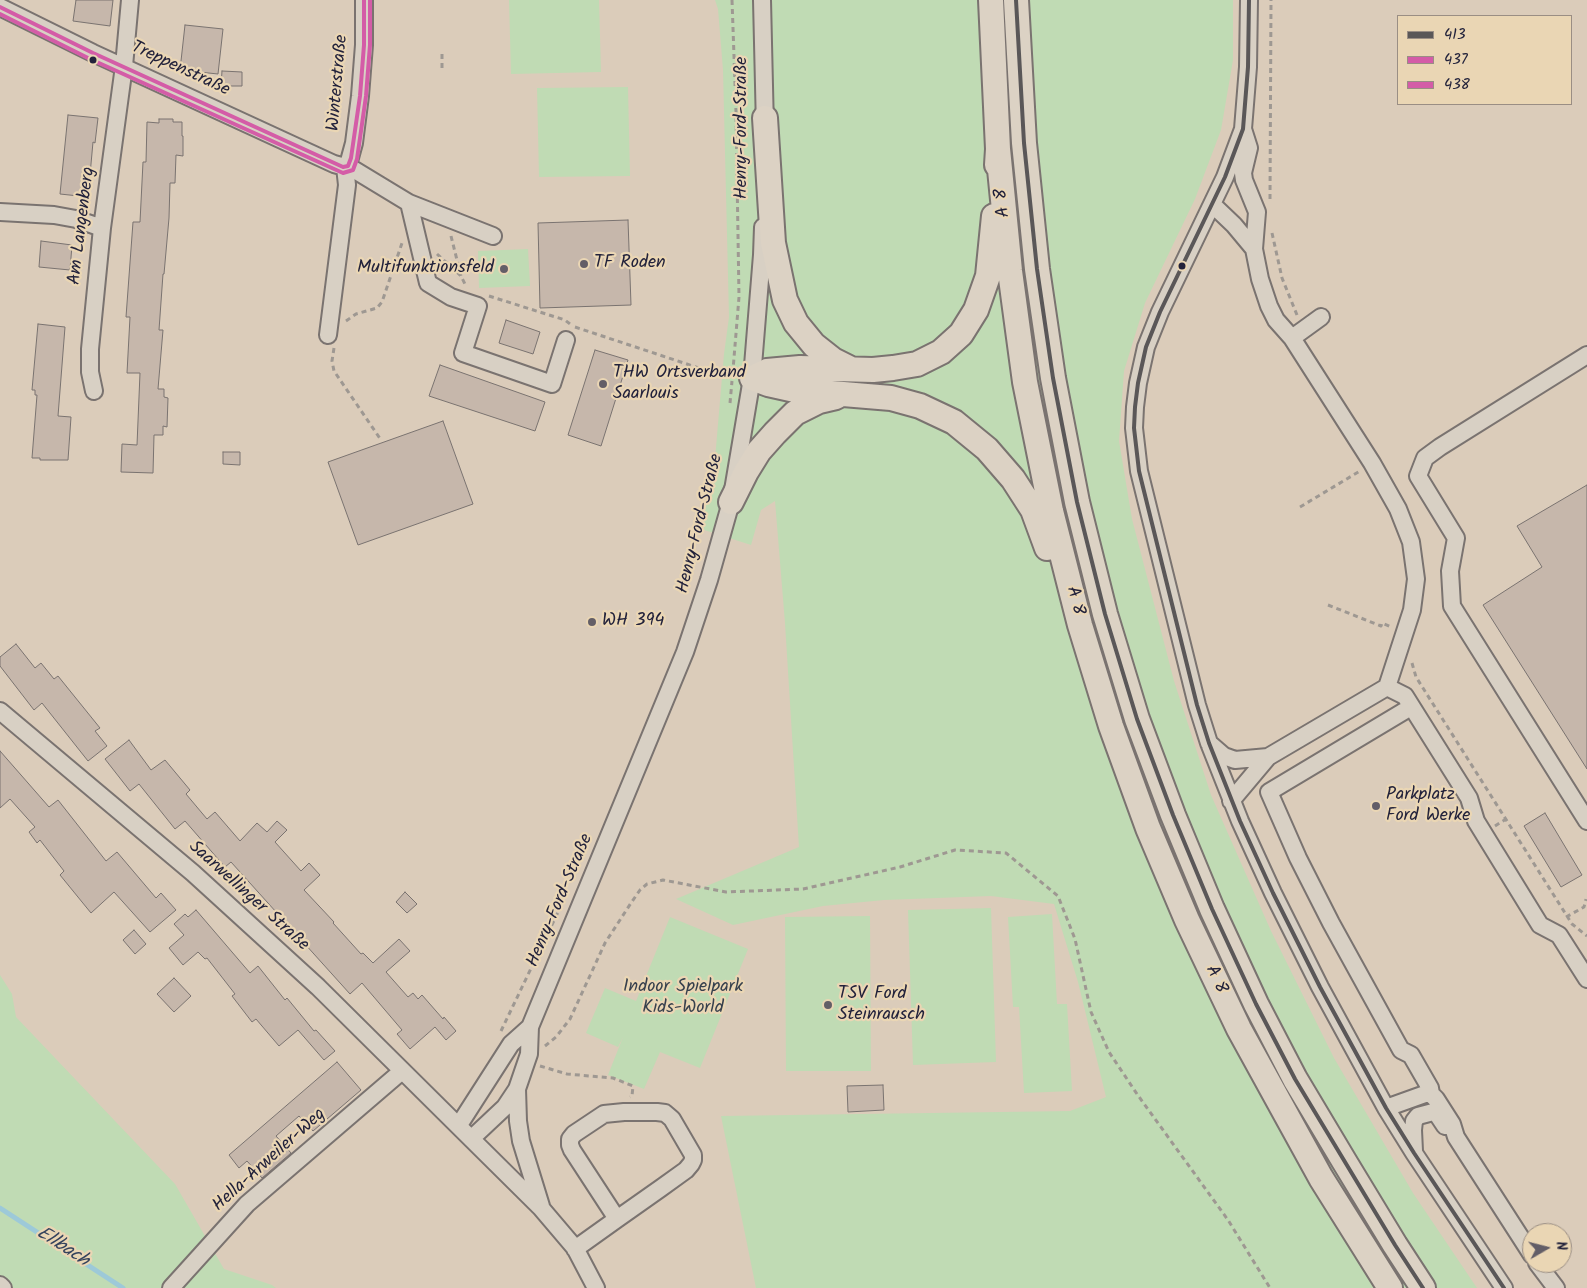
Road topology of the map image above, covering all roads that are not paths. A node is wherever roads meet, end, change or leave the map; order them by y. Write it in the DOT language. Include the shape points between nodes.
graph roads {
  1 [pos="130,0"];
  2 [pos="364,0"];
  3 [pos="762,0"];
  4 [pos="990,0"];
  5 [pos="1016,0"];
  6 [pos="1249,0"];
  7 [pos="0,6"];
  8 [pos="124,66"];
  9 [pos="765,118"];
  10 [pos="1243,129"];
  11 [pos="998,149"];
  12 [pos="346,166"];
  13 [pos="1212,204"];
  14 [pos="410,208"];
  15 [pos="0,212"];
  16 [pos="102,228"];
  17 [pos="493,236"];
  18 [pos="1254,249"];
  19 [pos="1321,317"];
  20 [pos="1292,338"];
  21 [pos="331,339"];
  22 [pos="566,340"];
  23 [pos="1587,355"];
  24 [pos="851,369"];
  25 [pos="742,376"];
  26 [pos="94,391"];
  27 [pos="847,394"];
  28 [pos="731,502"];
  29 [pos="1080,625"];
  30 [pos="1386,687"];
  31 [pos="1411,707"];
  32 [pos="0,711"];
  33 [pos="1209,743"];
  34 [pos="1268,757"];
  35 [pos="1231,801"];
  36 [pos="1587,821"];
  37 [pos="1587,979"];
  38 [pos="530,1027"];
  39 [pos="402,1071"];
  40 [pos="517,1089"];
  41 [pos="1431,1094"];
  42 [pos="1386,1108"];
  43 [pos="459,1125"];
  44 [pos="1456,1137"];
  45 [pos="472,1138"];
  46 [pos="1414,1153"];
  47 [pos="541,1208"];
  48 [pos="617,1219"];
  49 [pos="1522,1239"];
  50 [pos="575,1249"];
  51 [pos="1545,1273"];
  52 [pos="0,1285"];
  53 [pos="3,1288"];
  54 [pos="171,1288"];
  55 [pos="596,1288"];
  56 [pos="1390,1288"];
  57 [pos="1423,1288"];
  58 [pos="1504,1288"];
  59 [pos="1556,1288"];
  1 -- 8 [label="street, Am Langenberg"];
  2 -- 12 [label="street, Winterstraße" via="360,96 354,143"];
  3 -- 9 [label="street, Henry-Ford-Straße"];
  4 -- 11 [label="highway, A 8"];
  5 -- 57 [label="highway, A 8 / A 8" via="1024,143 1037,269 1053,378 1077,502 1105,614 1137,719 1212,909 1256,1004 1339,1153"];
  6 -- 10 [label="street"];
  7 -- 8 [label="street, Treppenstraße"];
  8 -- 12 [label="street, Treppenstraße" via="334,164"];
  8 -- 16 [label="street, Am Langenberg"];
  9 -- 24 [label="highway" via="773,243 785,300 796,324 814,345"];
  9 -- 25 [label="street, Henry-Ford-Straße" via="762,255"];
  10 -- 13 [label="street"];
  10 -- 18 [label="street" via="1249,148 1244,180 1257,212"];
  11 -- 24 [label="highway" via="988,276 976,310 961,334 942,352 917,364 873,370"];
  11 -- 29 [label="highway, A 8 / A 8" via="1025,382 1051,511"];
  12 -- 14 [label="street, Treppenstraße"];
  12 -- 21 [label="street, Winterstraße" via="347,185"];
  13 -- 18 [label="street"];
  13 -- 33 [label="street" via="1152,332 1138,383 1134,428 1146,505"];
  14 -- 17 [label="street, Treppenstraße" via="440,215"];
  14 -- 22 [label="street" via="428,283 451,297 478,306 463,354 552,384"];
  15 -- 16 [label="street" via="54,215"];
  16 -- 26 [label="street, Am Langenberg" via="90,349"];
  18 -- 20 [label="street" via="1269,306"];
  19 -- 20 [label="street"];
  20 -- 30 [label="street" via="1372,463 1402,518 1415,561 1415,599"];
  23 -- 36 [label="street" via="1440,447 1425,458 1418,476 1456,538 1450,571 1452,606"];
  24 -- 25 [label="highway" via="800,368"];
  25 -- 27 [label="highway" via="795,390"];
  25 -- 28 [label="street, Henry-Ford-Straße"];
  27 -- 28 [label="highway" via="819,401 795,413 759,451"];
  27 -- 29 [label="highway" via="891,398 920,406 954,422 988,448 1032,510"];
  28 -- 38 [label="street, Henry-Ford-Straße" via="685,652"];
  29 -- 56 [label="highway, A 8 / A 8" via="1111,726 1148,828 1187,920 1238,1029 1321,1178"];
  30 -- 31 [label="street" via="1405,696"];
  30 -- 34 [label="street"];
  31 -- 37 [label="street" via="1469,798 1476,821 1540,925 1559,935"];
  31 -- 41 [label="street" via="1270,792 1331,923 1401,1050 1411,1055"];
  32 -- 39 [label="street, Saarwellinger Straße" via="193,873 318,987"];
  33 -- 34 [label="street" via="1224,756 1235,760"];
  33 -- 35 [label="street"];
  34 -- 35 [label="street"];
  35 -- 42 [label="street" via="1273,894"];
  38 -- 40 [label="street, Henry-Ford-Straße" via="528,1058"];
  38 -- 43 [label="street, Henry-Ford-Straße" via="511,1044"];
  39 -- 43 [label="street, Saarwellinger Straße"];
  39 -- 54 [label="street, Hella-Arweiler-Weg" via="247,1204"];
  40 -- 45 [label="street, Henry-Ford-Straße" via="505,1107"];
  40 -- 47 [label="street" via="521,1141"];
  41 -- 42 [label="street"];
  41 -- 44 [label="street" via="1452,1124"];
  42 -- 46 [label="street"];
  43 -- 45 [label="street, Saarwellinger Straße"];
  44 -- 46 [label="street" via="1437,1114 1426,1112 1414,1121"];
  44 -- 49 [label="street"];
  45 -- 47 [label="street, Saarwellinger Straße"];
  46 -- 58 [label="street"];
  47 -- 50 [label="street, Saarwellinger Straße"];
  48 -- 48 [label="street" via="572,1150 570,1139 604,1114 664,1113 675,1124 694,1155 693,1160 686,1170"];
  48 -- 50 [label="street"];
  50 -- 55 [label="street, Saarwellinger Straße"];
  51 -- 59 [label="street"];
  52 -- 53 [label="street"];
}
